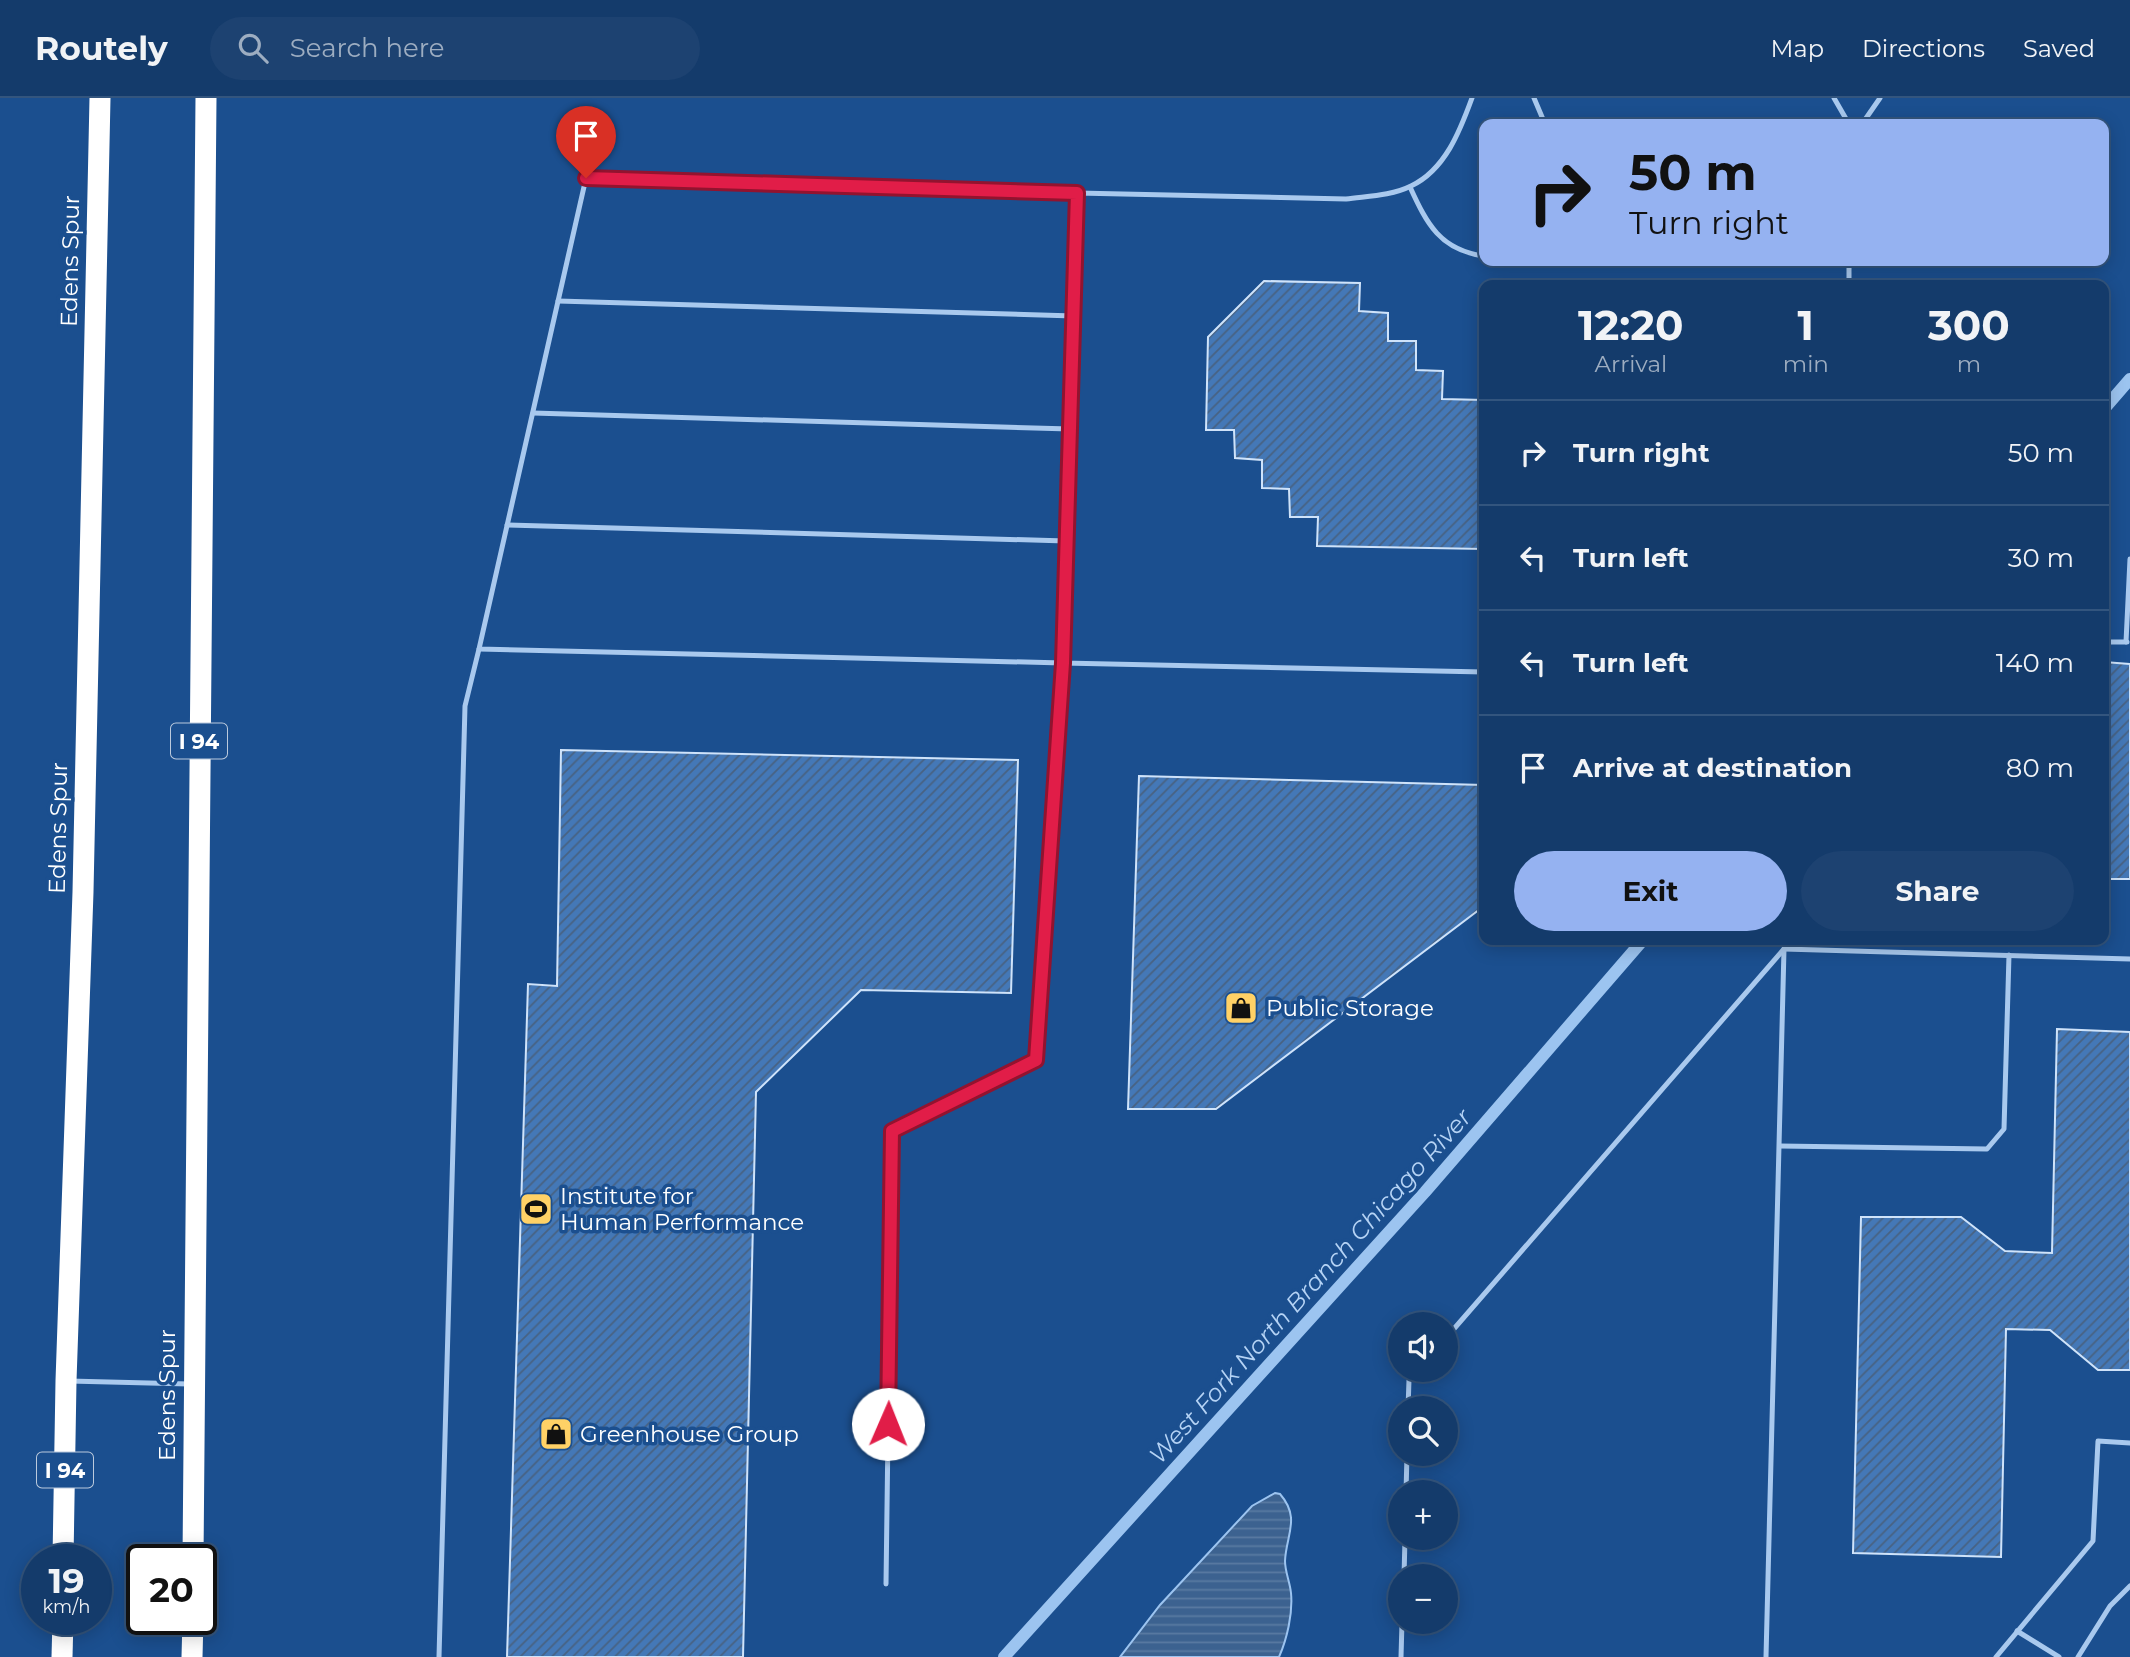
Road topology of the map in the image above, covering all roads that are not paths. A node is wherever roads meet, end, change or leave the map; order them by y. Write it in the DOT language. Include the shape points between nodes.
graph roads {
  1 [pos="100,98"];
  2 [pos="206,98"];
  3 [pos="1472,98"];
  4 [pos="1534,98"];
  5 [pos="1833,98"];
  6 [pos="1880,98"];
  7 [pos="1543,119"];
  8 [pos="1846,119"];
  9 [pos="1865,119"];
  10 [pos="1410,187"];
  11 [pos="1077,193"];
  12 [pos="1479,255"];
  13 [pos="558,301"];
  14 [pos="1073,316"];
  15 [pos="533,413"];
  16 [pos="1070,429"];
  17 [pos="507,526"];
  18 [pos="1066,541"];
  19 [pos="2130,559"];
  20 [pos="2109,642"];
  21 [pos="2128,642"];
  22 [pos="479,649"];
  23 [pos="1063,663"];
  24 [pos="1479,672"];
  25 [pos="1784,949"];
  26 [pos="2009,955"];
  27 [pos="2130,959"];
  28 [pos="1780,1146"];
  29 [pos="1458,1324"];
  30 [pos="66,1381"];
  31 [pos="193,1385"];
  32 [pos="2130,1443"];
  33 [pos="64,1544"];
  34 [pos="193,1544"];
  35 [pos="886,1584"];
  36 [pos="2130,1586"];
  37 [pos="2017,1631"];
  38 [pos="1402,1634"];
  39 [pos="62,1635"];
  40 [pos="192,1635"];
  41 [pos="62,1657"];
  42 [pos="192,1657"];
  43 [pos="439,1657"];
  44 [pos="1401,1657"];
  45 [pos="1766,1657"];
  46 [pos="1996,1657"];
  47 [pos="2059,1657"];
  48 [pos="2078,1657"];
  1 -- 30 [label="highway, Edens Spur / I 94"];
  2 -- 31 [label="highway, Edens Spur / I 94"];
  3 -- 10 [label="lane" via="1448,154"];
  4 -- 7 [label="lane"];
  5 -- 8 [label="lane"];
  6 -- 9 [label="lane"];
  10 -- 11 [label="lane" via="1346,199"];
  10 -- 12 [label="lane" via="1423,216 1442,240"];
  11 -- 13 [label="lane" via="586,178"];
  11 -- 14 [label="lane"];
  13 -- 14 [label="lane"];
  13 -- 15 [label="lane"];
  14 -- 16 [label="lane"];
  15 -- 16 [label="lane"];
  15 -- 17 [label="lane"];
  16 -- 18 [label="lane"];
  17 -- 18 [label="lane"];
  17 -- 22 [label="lane"];
  18 -- 23 [label="lane"];
  19 -- 21 [label="lane"];
  20 -- 21 [label="lane"];
  22 -- 23 [label="lane"];
  22 -- 43 [label="lane" via="465,706"];
  23 -- 24 [label="lane"];
  23 -- 35 [label="lane" via="1036,1060 892,1131"];
  25 -- 26 [label="lane"];
  25 -- 28 [label="lane"];
  25 -- 29 [label="lane"];
  26 -- 27 [label="lane"];
  26 -- 28 [label="lane" via="2004,1129 1987,1149"];
  28 -- 45 [label="lane"];
  30 -- 31 [label="lane"];
  30 -- 33 [label="highway, Edens Spur / I 94"];
  31 -- 34 [label="highway, Edens Spur / I 94"];
  32 -- 37 [label="lane" via="2098,1441 2093,1541"];
  36 -- 48 [label="lane" via="2110,1606"];
  37 -- 46 [label="lane"];
  37 -- 47 [label="lane"];
  38 -- 44 [label="lane"];
  39 -- 41 [label="highway"];
  40 -- 42 [label="highway"];
}
